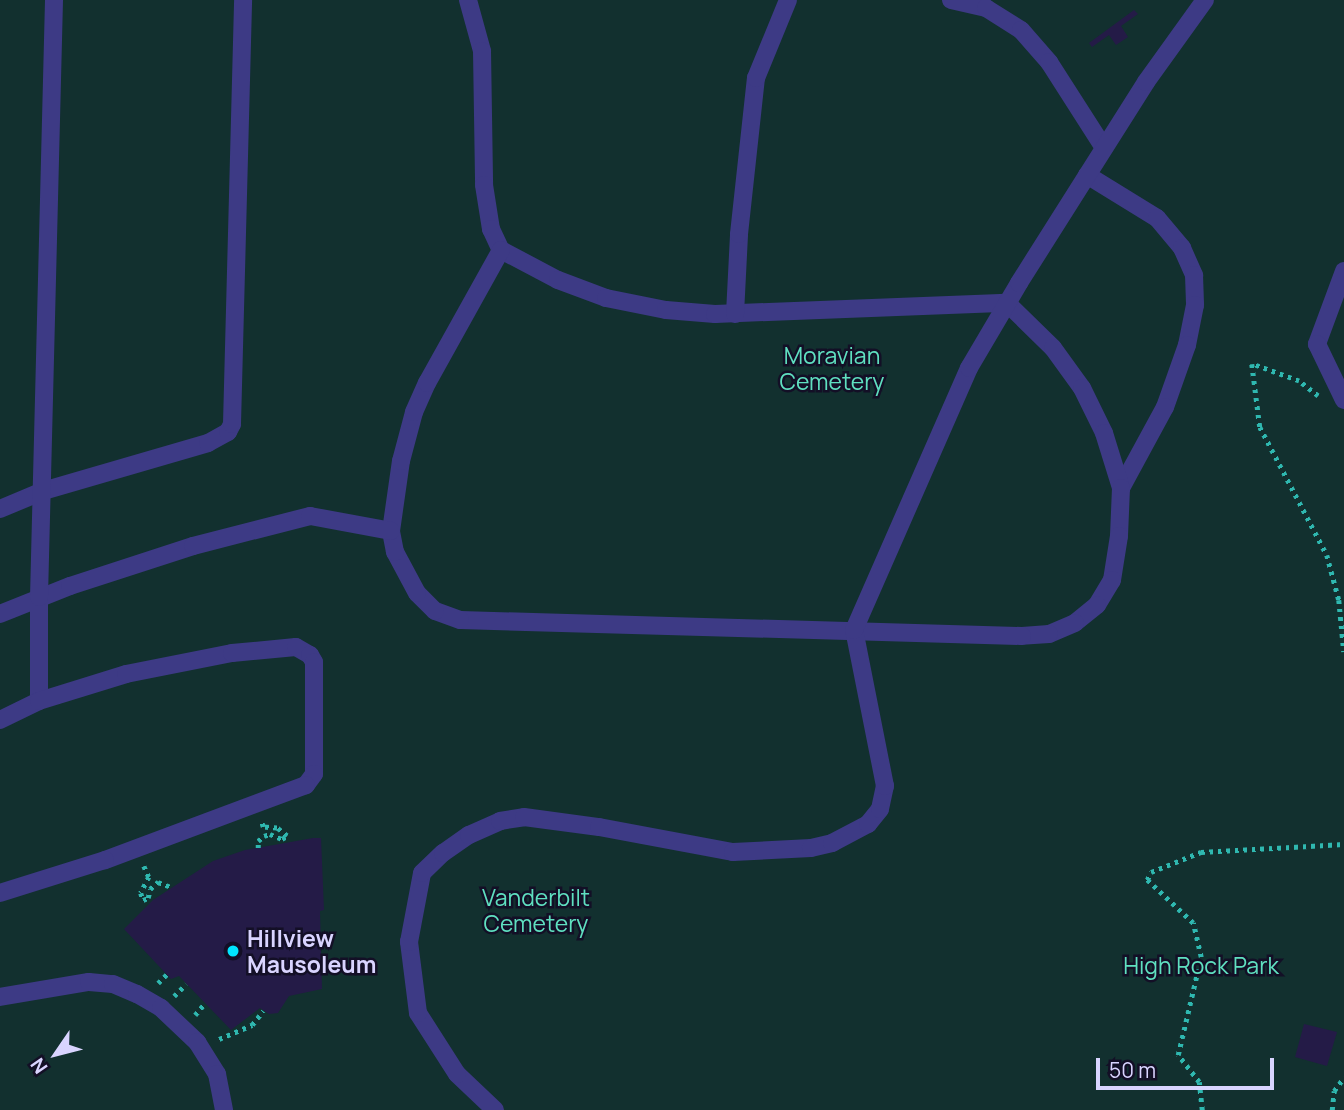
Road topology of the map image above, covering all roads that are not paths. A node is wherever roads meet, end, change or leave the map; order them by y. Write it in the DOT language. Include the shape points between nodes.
graph roads {
  1 [pos="54,0"];
  2 [pos="243,0"];
  3 [pos="468,0"];
  4 [pos="788,0"];
  5 [pos="951,0"];
  6 [pos="1205,0"];
  7 [pos="1104,148"];
  8 [pos="1087,175"];
  9 [pos="501,250"];
  10 [pos="1344,271"];
  11 [pos="1007,303"];
  12 [pos="734,314"];
  13 [pos="1335,401"];
  14 [pos="1121,488"];
  15 [pos="43,491"];
  16 [pos="0,509"];
  17 [pos="391,531"];
  18 [pos="39,597"];
  19 [pos="0,614"];
  20 [pos="854,630"];
  21 [pos="39,701"];
  22 [pos="0,720"];
  23 [pos="0,893"];
  24 [pos="0,997"];
  25 [pos="223,1110"];
  26 [pos="495,1110"];
  1 -- 15 [label="lane"];
  2 -- 15 [label="lane" via="232,424 228,432 208,443"];
  3 -- 9 [label="lane" via="482,51 484,185 491,229"];
  4 -- 12 [label="lane" via="756,78"];
  5 -- 7 [label="lane" via="986,8 1021,30 1049,62"];
  6 -- 7 [label="lane"];
  7 -- 8 [label="lane"];
  8 -- 11 [label="lane"];
  8 -- 14 [label="lane" via="1157,218 1182,248 1194,275 1195,305 1187,345 1165,407"];
  9 -- 12 [label="lane" via="558,280 606,298 666,310"];
  9 -- 17 [label="lane" via="414,412"];
  10 -- 13 [label="lane" via="1317,344"];
  11 -- 12 [label="lane"];
  11 -- 14 [label="lane" via="1053,348 1082,388 1104,433"];
  11 -- 20 [label="lane" via="969,368"];
  14 -- 20 [label="lane" via="1112,580 1097,605 1075,623 1049,634 1022,636"];
  15 -- 16 [label="lane"];
  15 -- 18 [label="lane"];
  17 -- 18 [label="lane" via="310,516 193,546"];
  17 -- 20 [label="lane" via="396,552 417,593 435,611 460,620"];
  18 -- 19 [label="lane"];
  18 -- 21 [label="lane"];
  20 -- 26 [label="lane" via="885,786 880,809 868,824 832,843 811,848 733,852 524,817 500,821 469,835 422,873 409,942 418,1013 457,1074"];
  21 -- 22 [label="lane"];
  21 -- 23 [label="lane" via="126,674 232,653 296,647 310,654 314,662 314,774 306,785 270,801"];
  24 -- 25 [label="lane" via="89,982 113,984 137,994 161,1008 197,1042 216,1074"];
}
